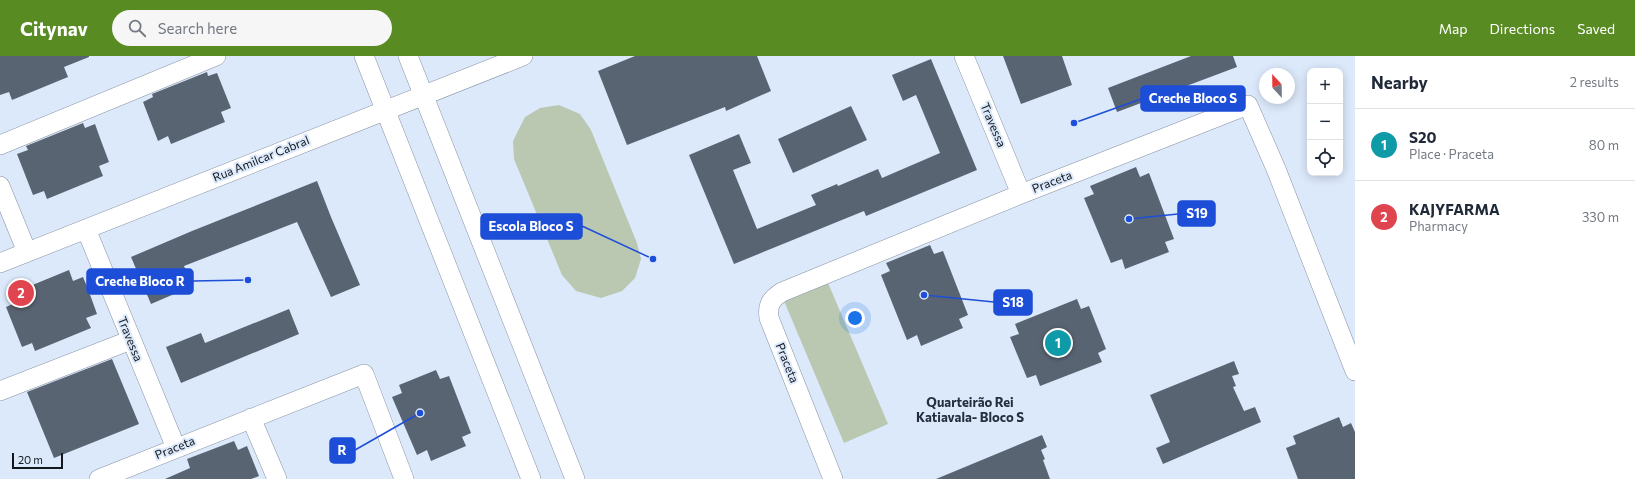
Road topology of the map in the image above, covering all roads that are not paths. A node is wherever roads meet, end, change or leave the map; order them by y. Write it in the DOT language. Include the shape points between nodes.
graph roads {
  1 [pos="216,56"];
  2 [pos="364,56"];
  3 [pos="408,56"];
  4 [pos="523,56"];
  5 [pos="964,56"];
  6 [pos="424,95"];
  7 [pos="385,110"];
  8 [pos="0,145"];
  9 [pos="0,186"];
  10 [pos="1021,194"];
  11 [pos="86,229"];
  12 [pos="27,252"];
  13 [pos="0,263"];
  14 [pos="131,340"];
  15 [pos="1355,371"];
  16 [pos="0,391"];
  17 [pos="251,418"];
  18 [pos="176,448"];
  19 [pos="99,479"];
  20 [pos="277,479"];
  21 [pos="404,479"];
  22 [pos="531,479"];
  23 [pos="576,479"];
  24 [pos="833,479"];
  1 -- 8 [label="street"];
  2 -- 7 [label="street"];
  3 -- 6 [label="street"];
  4 -- 6 [label="street, Rua Amilcar Cabral"];
  5 -- 10 [label="street, Travessa"];
  6 -- 7 [label="street, Rua Amilcar Cabral"];
  6 -- 23 [label="street"];
  7 -- 11 [label="street, Rua Amilcar Cabral"];
  7 -- 22 [label="street"];
  9 -- 12 [label="street"];
  10 -- 15 [label="street, Praceta" via="1248,105 1276,169"];
  10 -- 24 [label="street, Praceta" via="782,292 770,303 769,318"];
  11 -- 12 [label="street, Rua Amilcar Cabral"];
  11 -- 14 [label="street, Travessa"];
  12 -- 13 [label="street, Rua Amilcar Cabral"];
  14 -- 16 [label="street"];
  14 -- 18 [label="street, Travessa"];
  17 -- 18 [label="street, Praceta"];
  17 -- 20 [label="street"];
  17 -- 21 [label="street, Praceta" via="364,374"];
  18 -- 19 [label="street, Praceta"];
}
